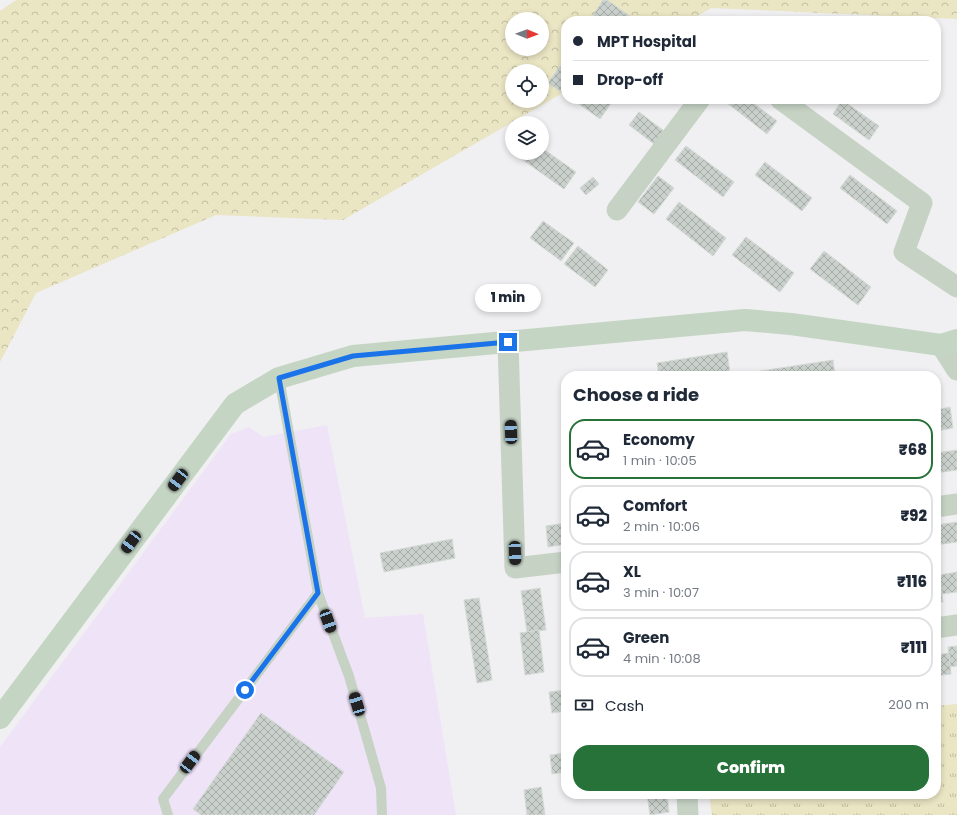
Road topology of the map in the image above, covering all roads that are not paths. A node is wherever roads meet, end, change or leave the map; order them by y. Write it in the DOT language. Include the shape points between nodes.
graph roads {
  1 [pos="696,104"];
  2 [pos="787,104"];
  3 [pos="617,210"];
  4 [pos="957,286"];
  5 [pos="508,342"];
  6 [pos="949,343"];
  7 [pos="957,370"];
  8 [pos="279,378"];
  9 [pos="957,504"];
  10 [pos="941,506"];
  11 [pos="561,563"];
  12 [pos="318,593"];
  13 [pos="957,625"];
  14 [pos="941,627"];
  15 [pos="0,718"];
  16 [pos="687,799"];
  17 [pos="168,815"];
  18 [pos="382,815"];
  19 [pos="688,815"];
  1 -- 3 [label="street"];
  2 -- 4 [label="street" via="922,203 904,252"];
  5 -- 6 [label="street" via="745,320"];
  5 -- 8 [label="street" via="353,356"];
  5 -- 11 [label="street" via="516,568"];
  6 -- 7 [label="street"];
  8 -- 12 [label="lane"];
  8 -- 15 [label="street" via="235,404"];
  9 -- 10 [label="street"];
  12 -- 17 [label="lane" via="162,798"];
  12 -- 18 [label="lane" via="348,676 381,788"];
  13 -- 14 [label="street"];
  16 -- 19 [label="street"];
}
